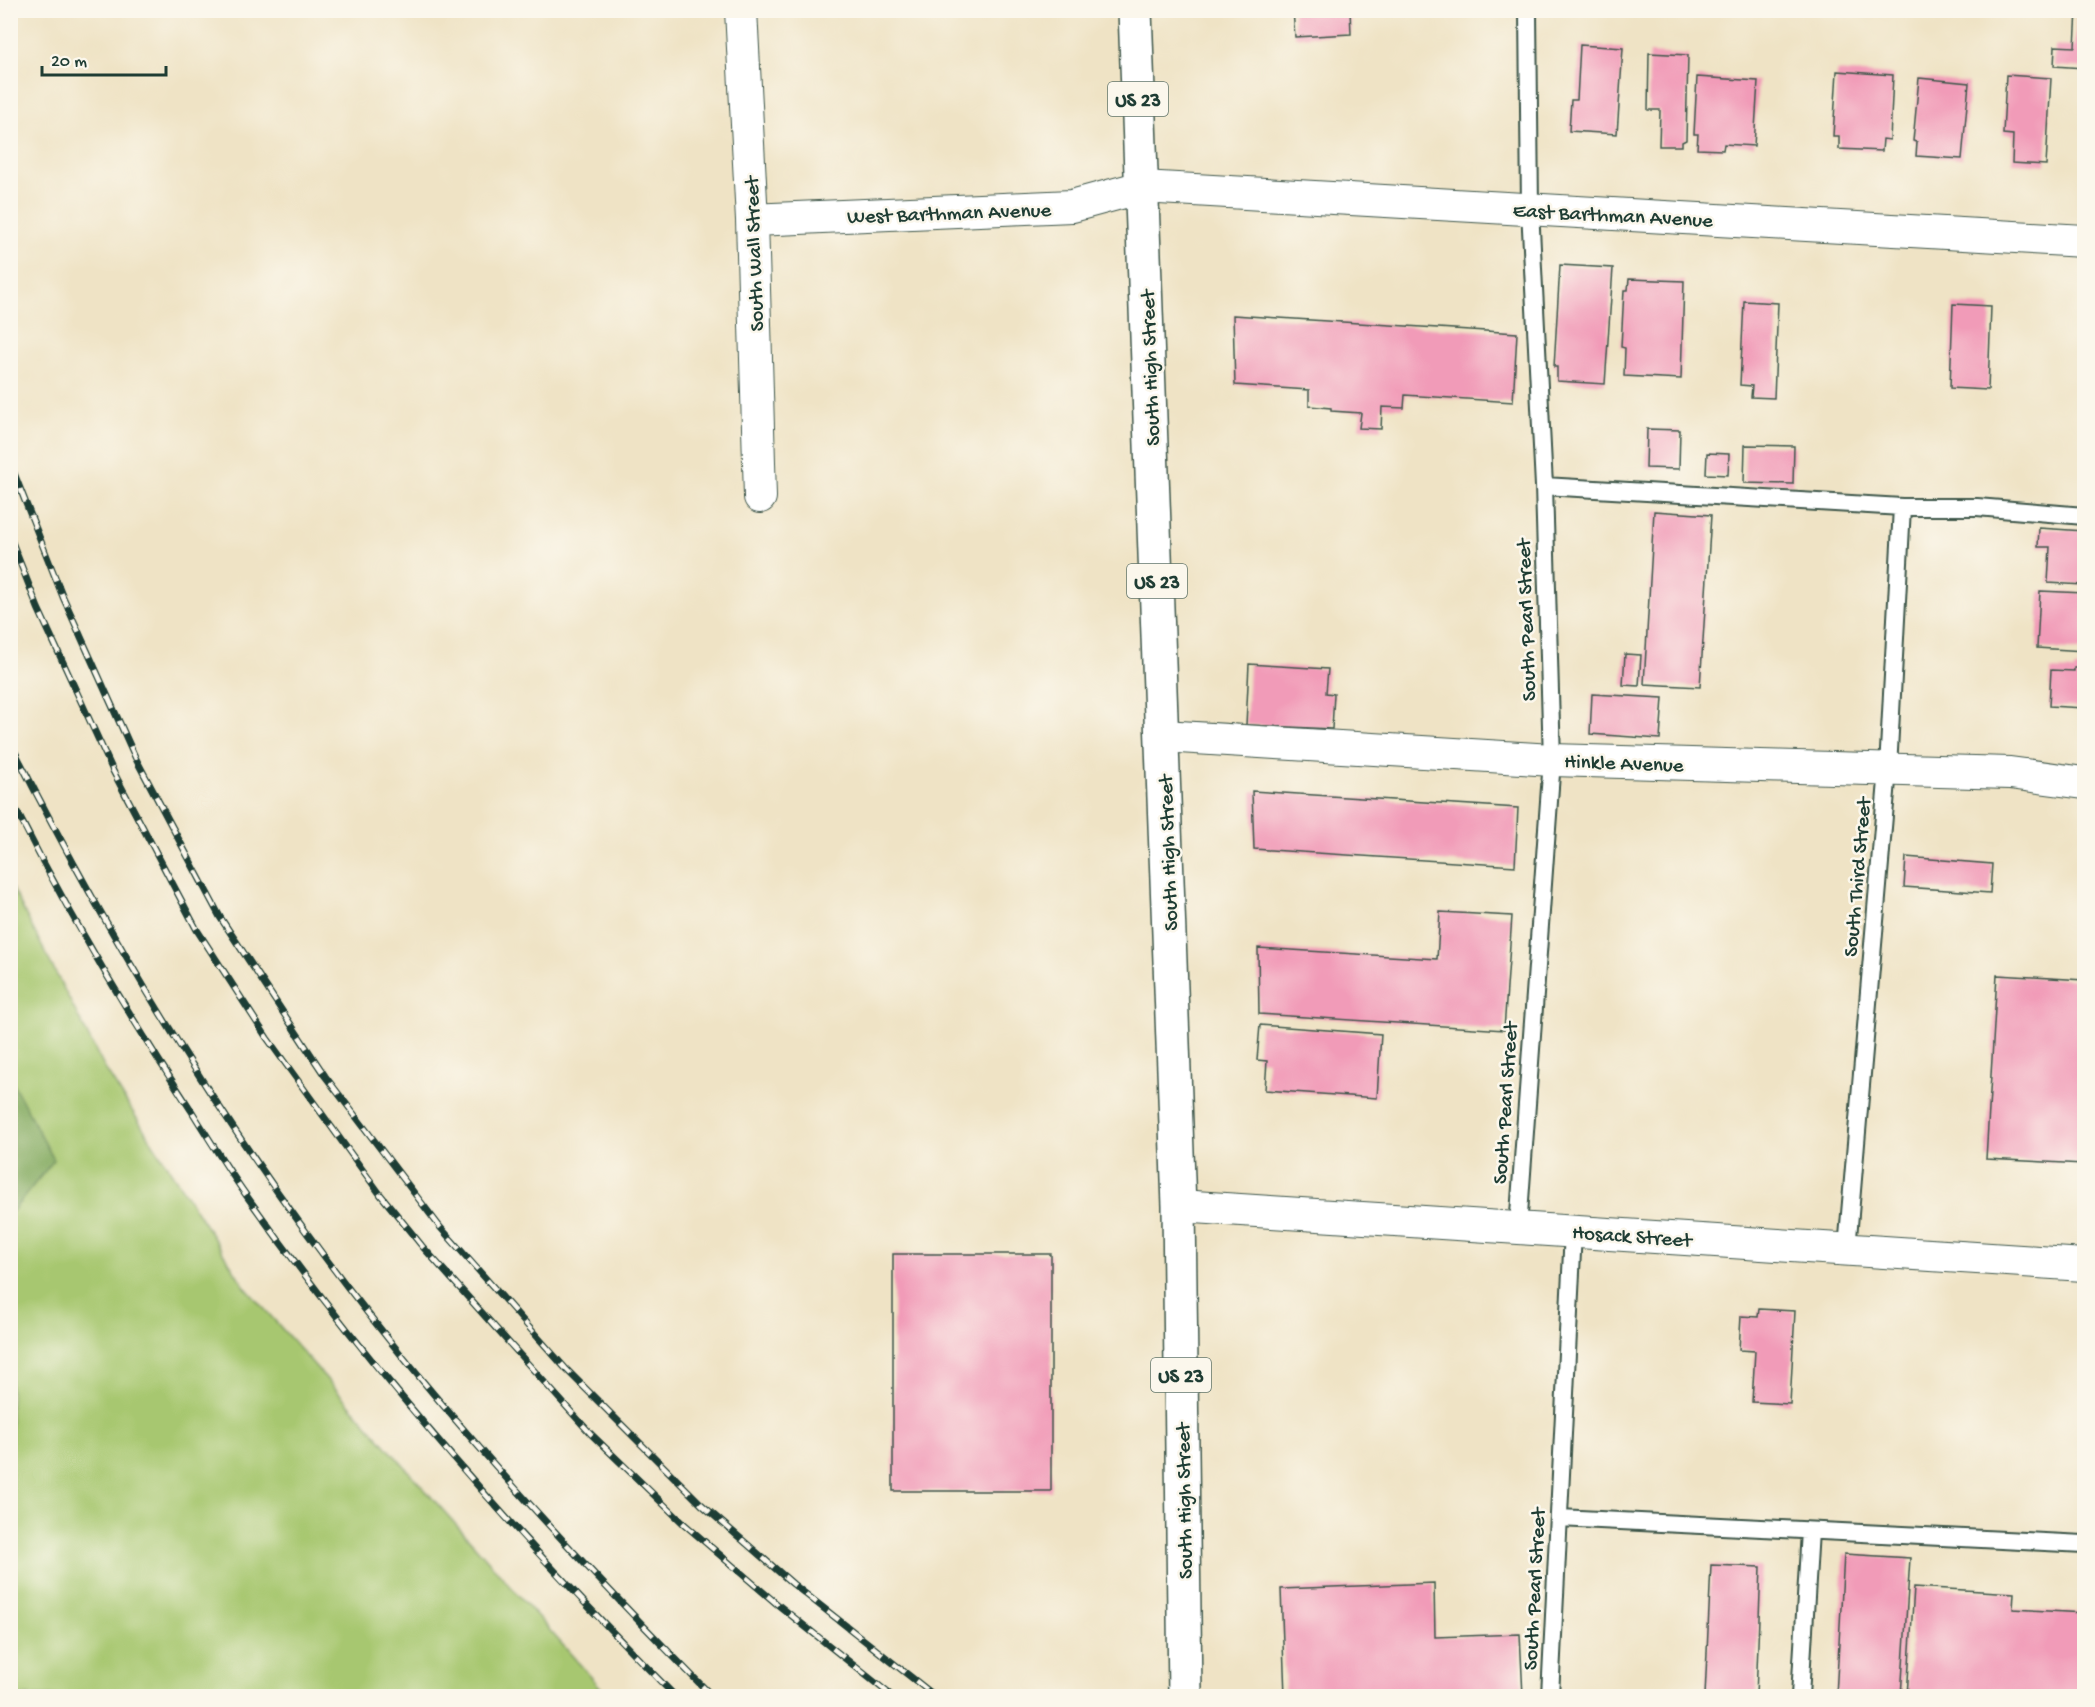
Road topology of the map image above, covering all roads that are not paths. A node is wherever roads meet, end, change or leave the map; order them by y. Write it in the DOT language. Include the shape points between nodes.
graph roads {
  1 [pos="741,10"];
  2 [pos="1135,10"];
  3 [pos="1528,10"];
  4 [pos="1142,187"];
  5 [pos="1530,209"];
  6 [pos="752,220"];
  7 [pos="2085,241"];
  8 [pos="1544,486"];
  9 [pos="760,497"];
  10 [pos="1902,507"];
  11 [pos="2085,516"];
  12 [pos="1163,736"];
  13 [pos="1551,760"];
  14 [pos="1888,769"];
  15 [pos="2085,783"];
  16 [pos="1179,1206"];
  17 [pos="1518,1228"];
  18 [pos="1574,1232"];
  19 [pos="1847,1249"];
  20 [pos="2085,1265"];
  21 [pos="1559,1518"];
  22 [pos="1810,1531"];
  23 [pos="2085,1544"];
  24 [pos="1185,1696"];
  25 [pos="1550,1696"];
  26 [pos="1800,1696"];
  1 -- 6 [label="street, South Wall Street"];
  2 -- 4 [label="main road, South High Street / US 23"];
  3 -- 5 [label="lane, South Pearl Street"];
  4 -- 5 [label="street, East Barthman Avenue"];
  4 -- 6 [label="street, West Barthman Avenue" via="1072,206"];
  4 -- 12 [label="main road, South High Street / US 23"];
  5 -- 7 [label="street, East Barthman Avenue"];
  5 -- 8 [label="lane, South Pearl Street"];
  6 -- 9 [label="street, South Wall Street"];
  8 -- 10 [label="lane"];
  8 -- 13 [label="lane, South Pearl Street"];
  10 -- 11 [label="lane" via="1977,507"];
  10 -- 14 [label="lane, South Third Street"];
  12 -- 13 [label="street, Hinkle Avenue"];
  12 -- 16 [label="main road, South High Street / US 23"];
  13 -- 14 [label="street, Hinkle Avenue"];
  13 -- 17 [label="lane, South Pearl Street"];
  14 -- 15 [label="street, Hinkle Avenue" via="2010,773"];
  14 -- 19 [label="lane, South Third Street"];
  16 -- 17 [label="street, Hosack Street"];
  16 -- 24 [label="main road, South High Street / US 23"];
  17 -- 18 [label="street, Hosack Street"];
  18 -- 19 [label="street, Hosack Street"];
  18 -- 21 [label="lane, South Pearl Street"];
  19 -- 20 [label="street, Hosack Street"];
  21 -- 22 [label="lane"];
  21 -- 25 [label="lane, South Pearl Street"];
  22 -- 23 [label="lane"];
  22 -- 26 [label="lane"];
}
